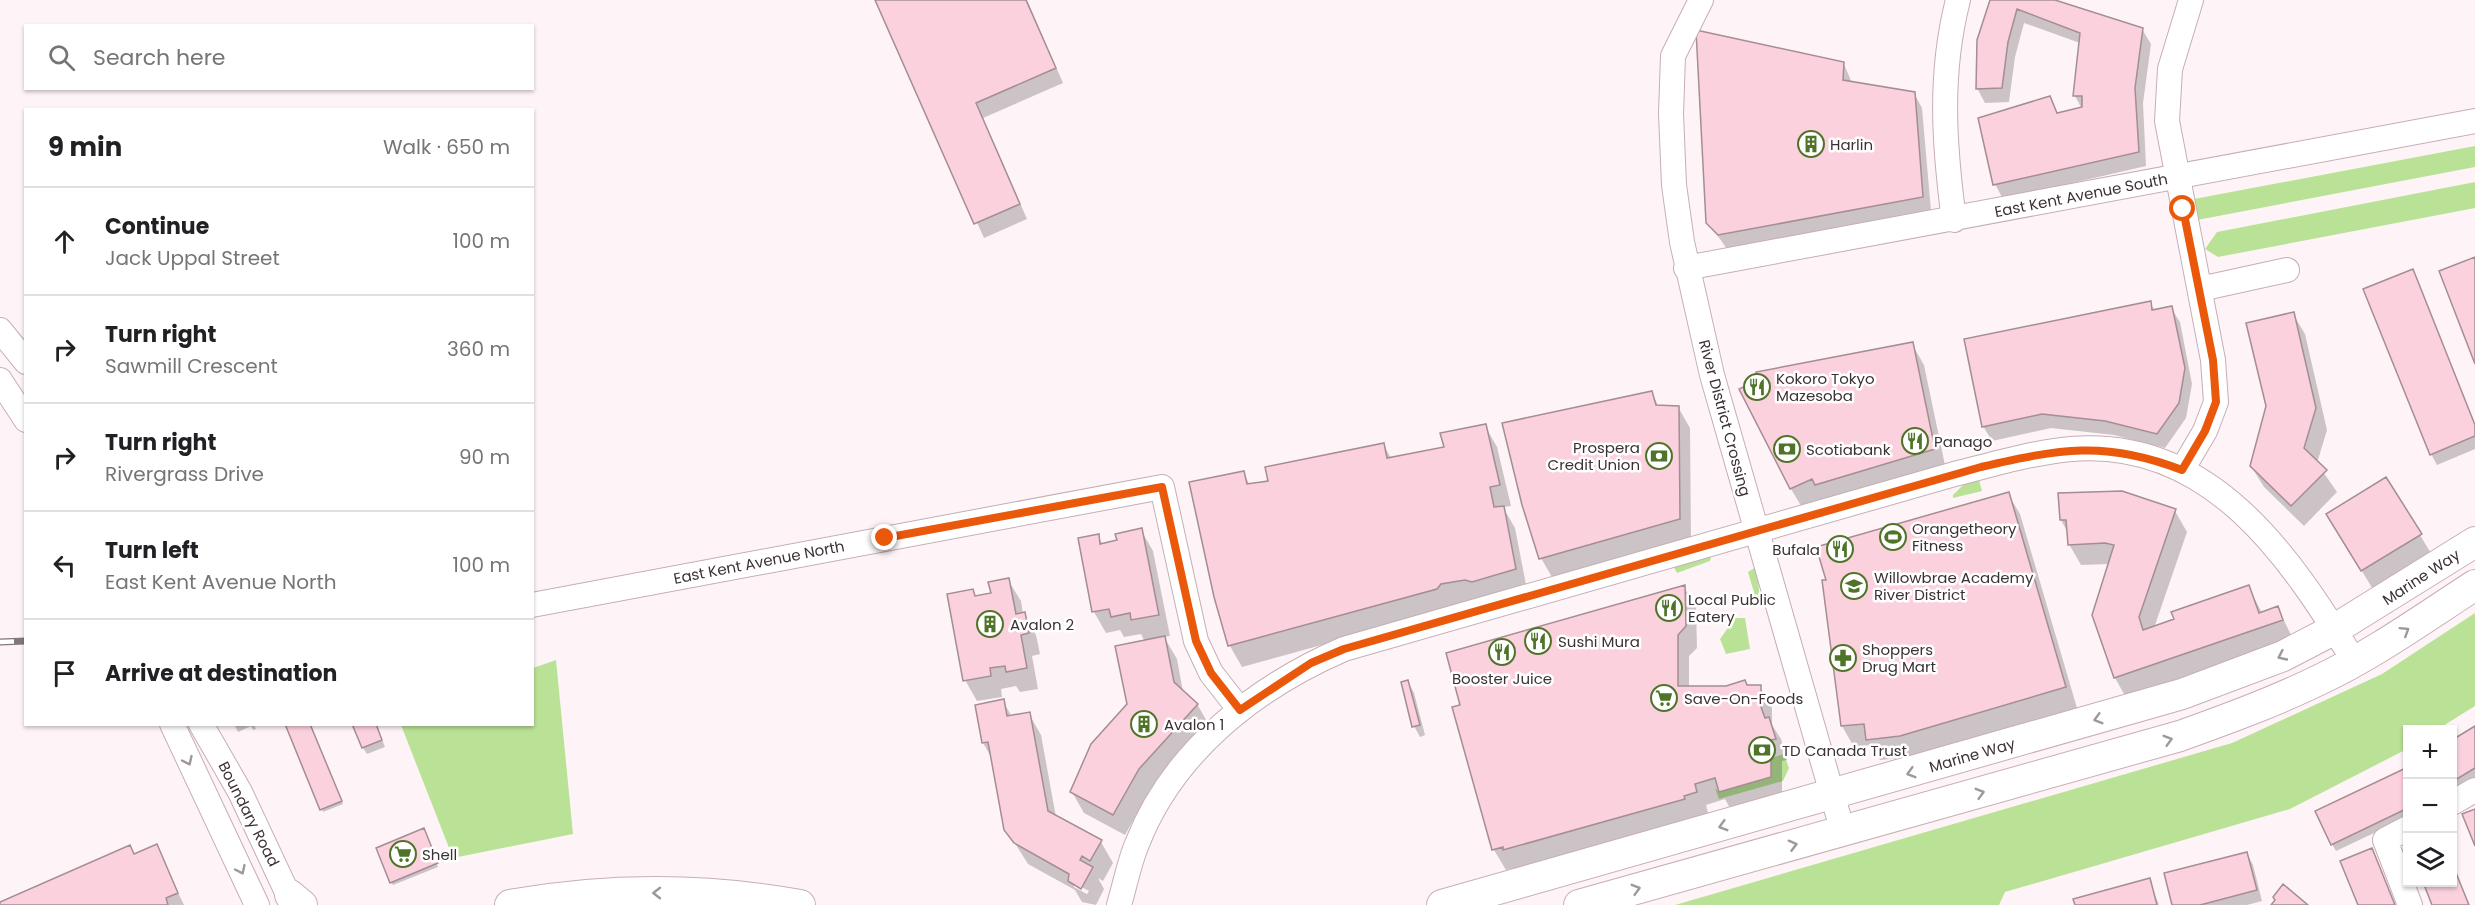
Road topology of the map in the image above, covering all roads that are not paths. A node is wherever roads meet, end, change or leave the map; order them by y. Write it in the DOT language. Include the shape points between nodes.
graph roads {
  1 [pos="1701,0"];
  2 [pos="1958,0"];
  3 [pos="2191,0"];
  4 [pos="2475,121"];
  5 [pos="2178,177"];
  6 [pos="1954,220"];
  7 [pos="1686,268"];
  8 [pos="2287,270"];
  9 [pos="2200,289"];
  10 [pos="0,330"];
  11 [pos="24,360"];
  12 [pos="0,380"];
  13 [pos="24,417"];
  14 [pos="2182,470"];
  15 [pos="1757,531"];
  16 [pos="2475,542"];
  17 [pos="2475,585"];
  18 [pos="534,605"];
  19 [pos="2335,629"];
  20 [pos="2354,661"];
  21 [pos="1240,710"];
  22 [pos="173,726"];
  23 [pos="202,726"];
  24 [pos="2475,790"];
  25 [pos="1832,795"];
  26 [pos="2457,800"];
  27 [pos="2403,831"];
  28 [pos="1843,832"];
  29 [pos="295,902"];
  30 [pos="257,905"];
  31 [pos="510,905"];
  32 [pos="800,905"];
  33 [pos="1119,905"];
  34 [pos="1442,905"];
  35 [pos="1579,905"];
  36 [pos="2410,905"];
  1 -- 7 [label="street, River District Crossing" via="1673,56 1674,185"];
  2 -- 6 [label="street" via="1951,25 1944,94 1945,155"];
  3 -- 5 [label="street" via="2175,49 2168,98 2169,132"];
  4 -- 5 [label="street, East Kent Avenue South"];
  5 -- 6 [label="street, East Kent Avenue South"];
  5 -- 9 [label="street"];
  6 -- 7 [label="street, East Kent Avenue South"];
  7 -- 15 [label="street, River District Crossing"];
  8 -- 9 [label="street"];
  9 -- 14 [label="street" via="2216,402 2205,431"];
  10 -- 11 [label="street"];
  12 -- 13 [label="street"];
  14 -- 15 [label="street" via="2112,450 2073,449 2036,454"];
  14 -- 19 [label="street" via="2225,497 2258,525"];
  15 -- 21 [label="street" via="1344,649 1311,663"];
  15 -- 25 [label="street, River District Crossing"];
  16 -- 19 [label="main road, Marine Way"];
  20 -- 17 [label="main road, one-way"];
  18 -- 21 [label="street, East Kent Avenue North" via="1162,487 1196,641 1211,673"];
  19 -- 20 [label="street"];
  19 -- 25 [label="main road, Marine Way, one-way" via="2283,656 2182,694"];
  28 -- 20 [label="main road, one-way" via="2180,736 2254,710"];
  21 -- 33 [label="street" via="1188,757 1156,803 1137,844"];
  22 -- 30 [label="street, Boundary Road, one-way"];
  23 -- 29 [label="street, Boundary Road"];
  24 -- 26 [label="street"];
  25 -- 28 [label="street, River District Crossing"];
  25 -- 34 [label="main road, Marine Way, one-way"];
  27 -- 36 [label="street" via="2385,840"];
  35 -- 28 [label="main road, one-way"];
  32 -- 31 [label="main road, one-way" via="715,894 659,892 596,894"];
}
